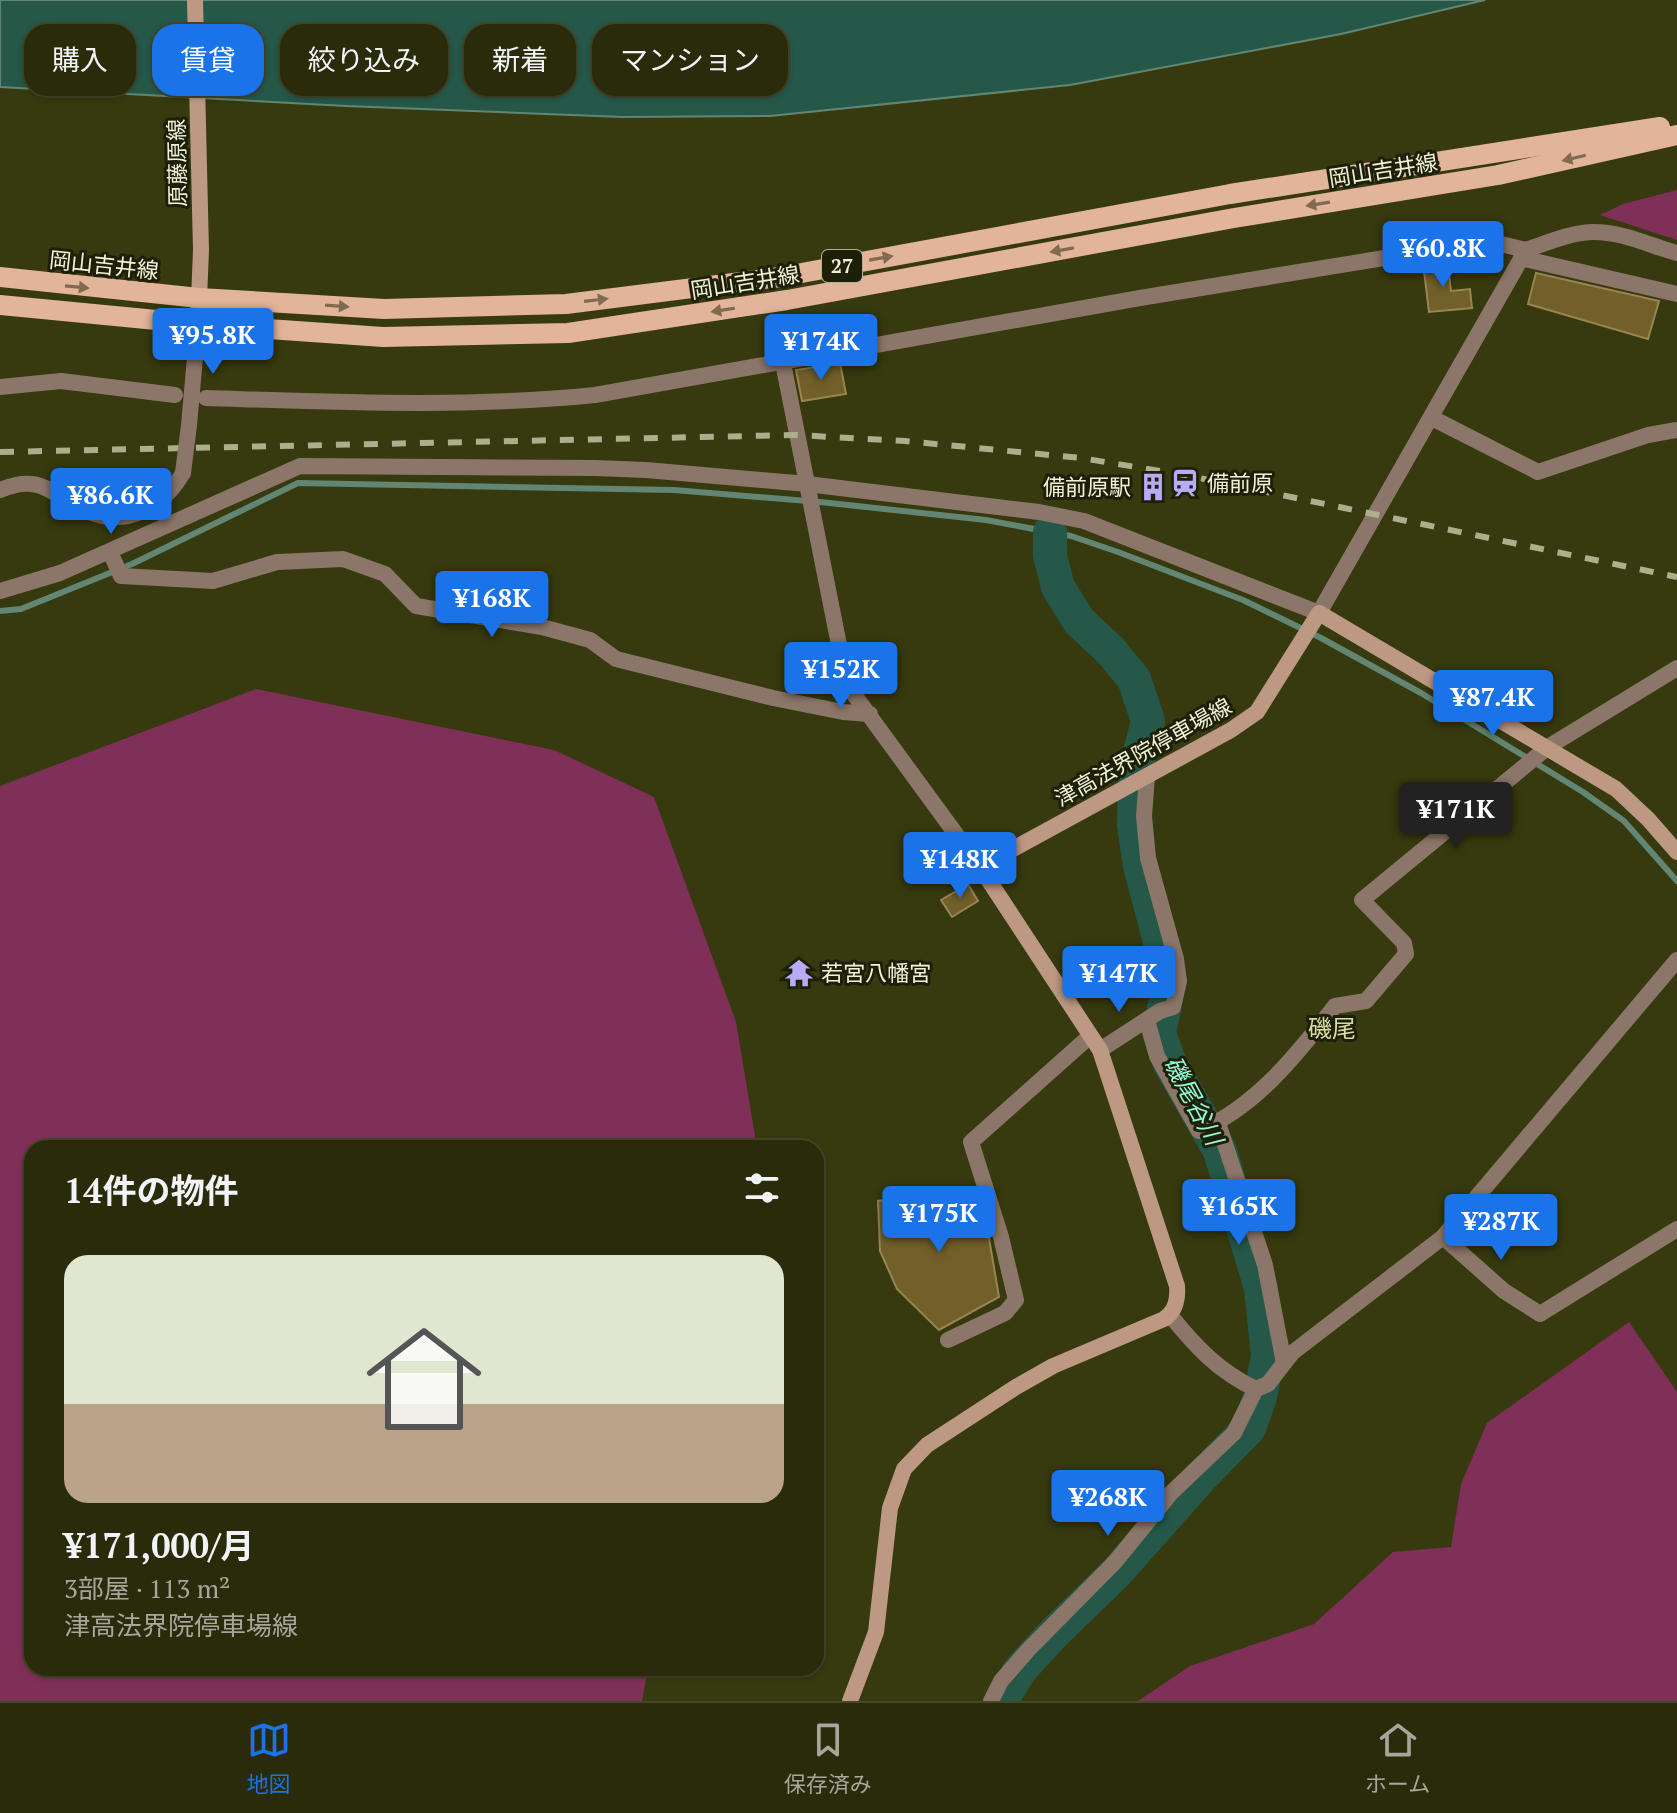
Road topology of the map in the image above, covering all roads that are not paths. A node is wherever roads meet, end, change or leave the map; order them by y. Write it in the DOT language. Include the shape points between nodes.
graph roads {
  1 [pos="195,0"];
  2 [pos="1677,124"];
  3 [pos="1677,135"];
  4 [pos="1677,253"];
  5 [pos="1524,254"];
  6 [pos="0,277"];
  7 [pos="1677,294"];
  8 [pos="199,298"];
  9 [pos="0,305"];
  10 [pos="198,324"];
  11 [pos="783,363"];
  12 [pos="0,387"];
  13 [pos="175,395"];
  14 [pos="206,398"];
  15 [pos="1432,418"];
  16 [pos="1677,430"];
  17 [pos="0,490"];
  18 [pos="809,495"];
  19 [pos="115,564"];
  20 [pos="0,591"];
  21 [pos="1316,617"];
  22 [pos="1677,668"];
  23 [pos="870,714"];
  24 [pos="1537,757"];
  25 [pos="1138,781"];
  26 [pos="1677,852"];
  27 [pos="980,867"];
  28 [pos="1677,960"];
  29 [pos="1158,1013"];
  30 [pos="1094,1043"];
  31 [pos="1211,1126"];
  32 [pos="1677,1229"];
  33 [pos="1443,1237"];
  34 [pos="1170,1315"];
  35 [pos="948,1340"];
  36 [pos="1284,1363"];
  37 [pos="1261,1387"];
  38 [pos="850,1701"];
  39 [pos="991,1701"];
  1 -- 8 [label="main road, 原藤原線"];
  8 -- 2 [label="main road, 岡山吉井線 / 27, one-way" via="384,309 581,302 780,277 1230,194"];
  3 -- 10 [label="main road, 岡山吉井線 / 27, one-way" via="1498,175 787,300 568,333 383,337"];
  4 -- 5 [label="street" via="1593,232 1567,236"];
  5 -- 7 [label="street"];
  5 -- 11 [label="street" via="1488,241"];
  5 -- 15 [label="street"];
  6 -- 8 [label="main road, 岡山吉井線 / 27, one-way"];
  8 -- 10 [label="main road, 原藤原線"];
  9 -- 10 [label="main road, 岡山吉井線 / 27"];
  10 -- 17 [label="street, bridge" via="183,473 157,505 117,516 86,511 38,484"];
  11 -- 14 [label="street" via="529,402"];
  11 -- 18 [label="street"];
  12 -- 13 [label="street" via="61,381"];
  15 -- 16 [label="street" via="1538,472"];
  15 -- 21 [label="street"];
  18 -- 19 [label="street" via="595,468 300,466"];
  18 -- 21 [label="street" via="1039,512 1084,521"];
  18 -- 23 [label="street" via="847,685"];
  19 -- 20 [label="street"];
  19 -- 23 [label="street" via="213,581 277,562 343,559 385,574 416,606 542,627 590,640 616,659 773,698"];
  21 -- 24 [label="main road"];
  21 -- 25 [label="main road, 津高法界院停車場線" via="1257,712"];
  22 -- 24 [label="street"];
  23 -- 27 [label="street"];
  24 -- 26 [label="main road" via="1616,789"];
  24 -- 31 [label="street" via="1362,900 1404,943 1406,954 1366,1001 1335,1006 1286,1068"];
  25 -- 27 [label="main road, 津高法界院停車場線"];
  25 -- 29 [label="street" via="1148,858 1179,981 1173,1007"];
  27 -- 30 [label="main road"];
  28 -- 33 [label="street"];
  29 -- 30 [label="street"];
  29 -- 31 [label="street" via="1157,1056 1199,1131"];
  30 -- 34 [label="main road" via="1177,1286"];
  30 -- 35 [label="street" via="971,1142 1016,1300 1005,1313"];
  31 -- 36 [label="street" via="1249,1212"];
  32 -- 33 [label="street" via="1540,1314 1504,1291"];
  33 -- 36 [label="street"];
  34 -- 37 [label="street" via="1197,1349 1227,1374"];
  34 -- 38 [label="main road" via="1016,1387 927,1445 904,1469 890,1508 876,1632"];
  36 -- 37 [label="street"];
  37 -- 39 [label="street" via="1234,1433 1171,1493 1115,1562 1028,1650"];
}
